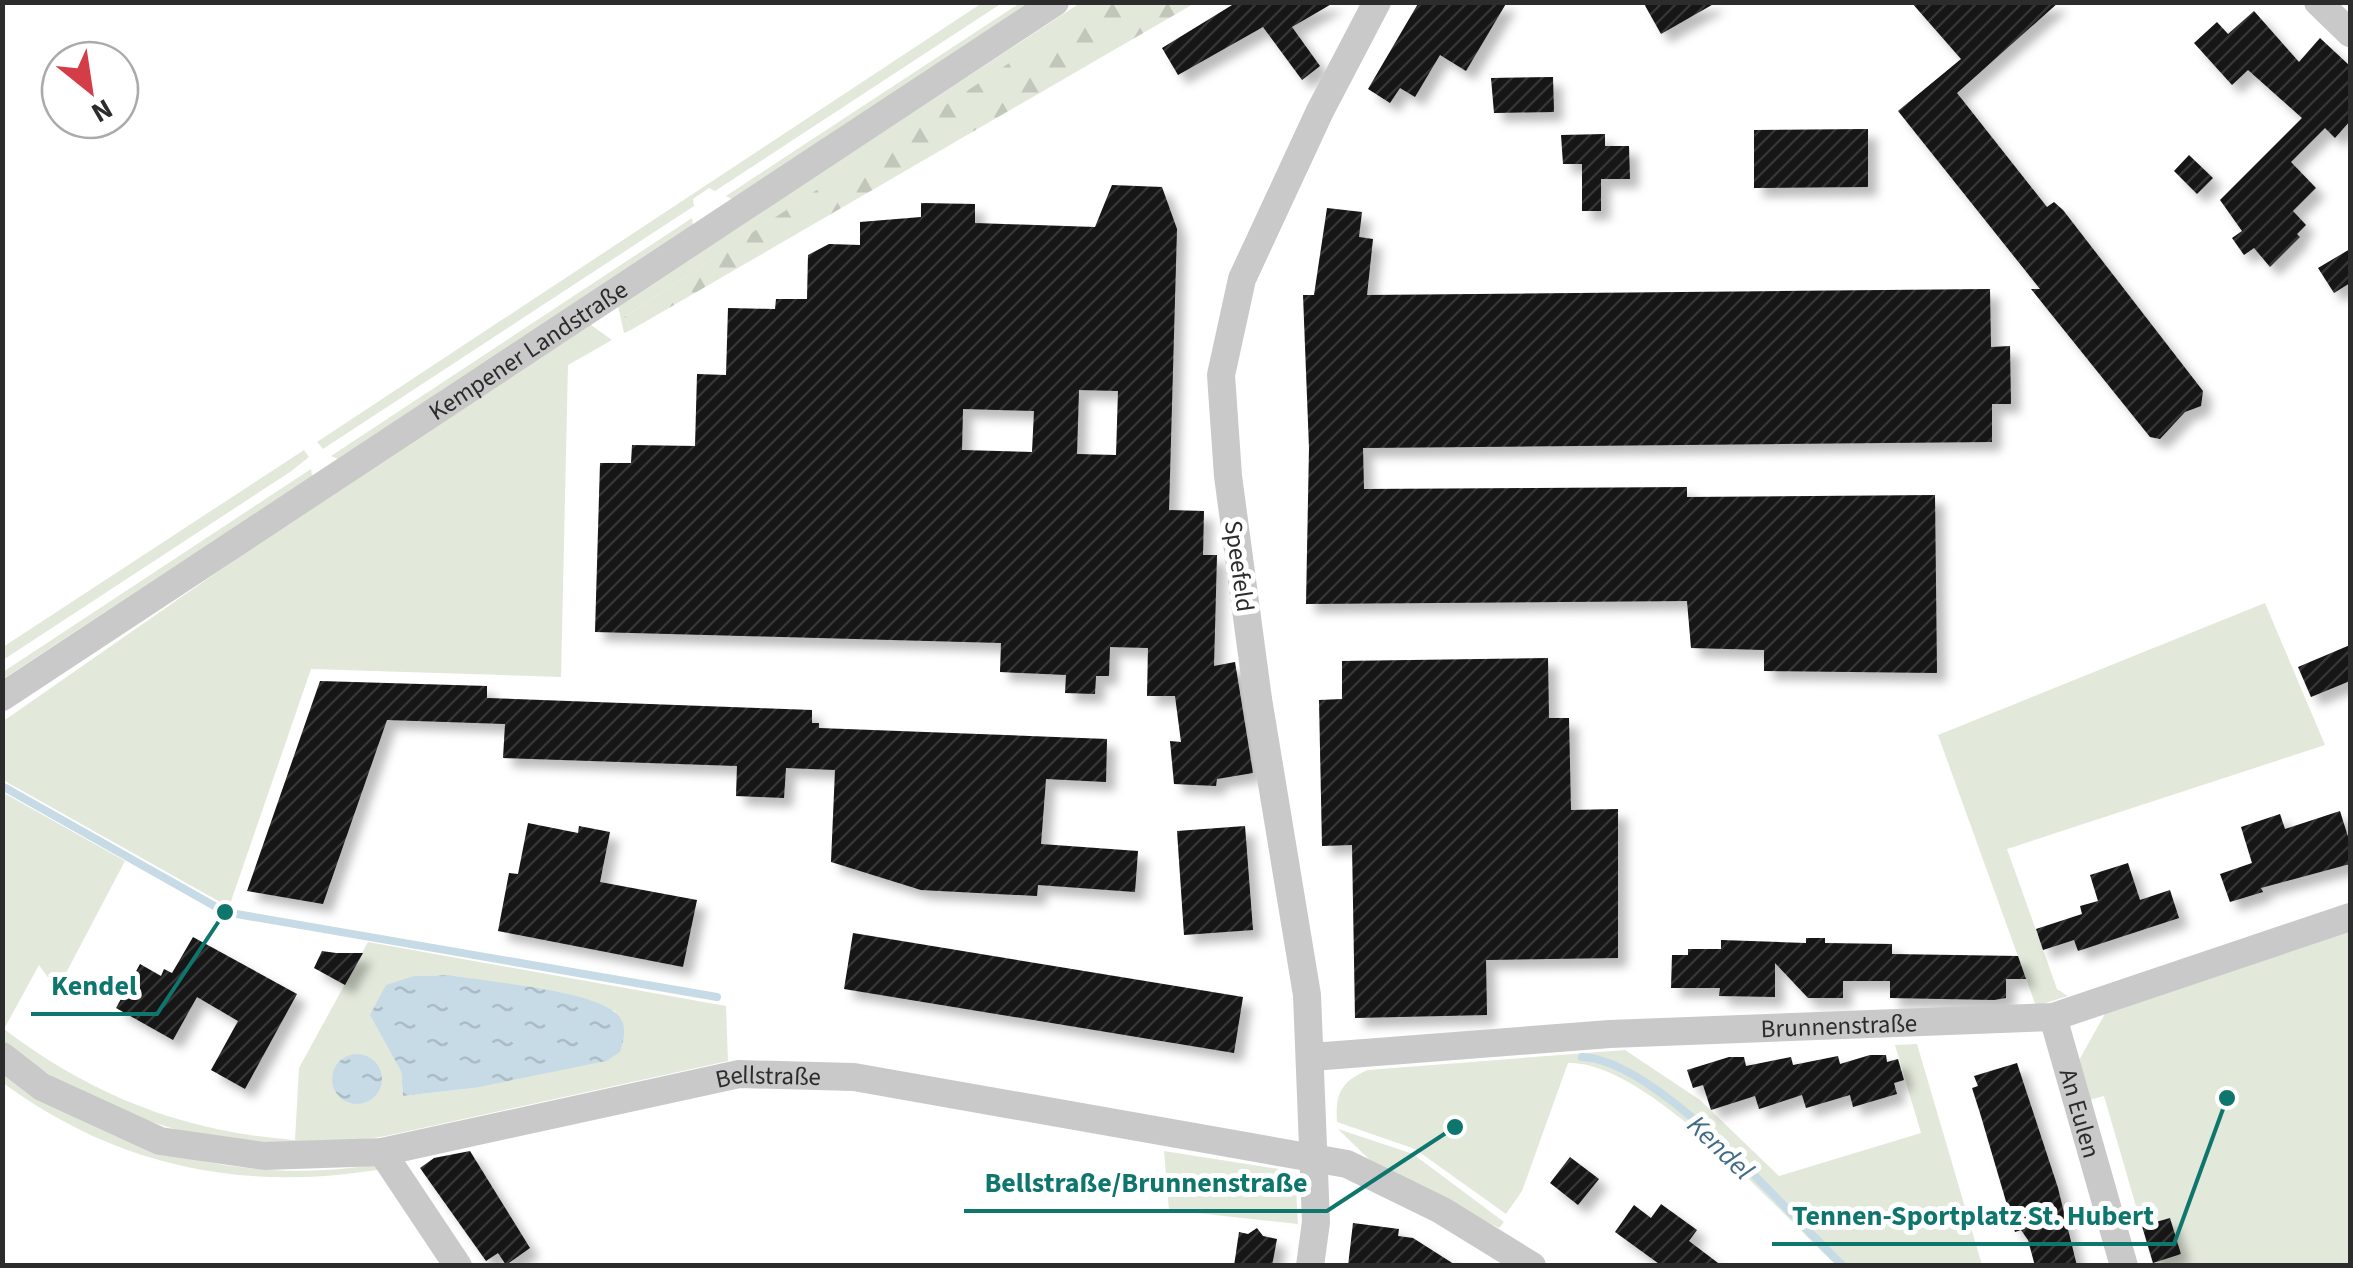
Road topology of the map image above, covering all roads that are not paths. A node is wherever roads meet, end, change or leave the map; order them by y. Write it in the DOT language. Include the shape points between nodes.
graph roads {
  1 [pos="1055,2"];
  2 [pos="1377,2"];
  3 [pos="2318,2"];
  4 [pos="2350,33"];
  5 [pos="2,697"];
  6 [pos="2350,917"];
  7 [pos="2053,1017"];
  8 [pos="2,1056"];
  9 [pos="1312,1057"];
  10 [pos="382,1152"];
  11 [pos="1315,1158"];
  12 [pos="458,1266"];
  13 [pos="1310,1266"];
  14 [pos="1532,1266"];
  15 [pos="2124,1266"];
  1 -- 5 [label="street, Kempener Landstraße"];
  2 -- 9 [label="street, Speefeld" via="1242,278 1220,375 1258,699 1297,918"];
  3 -- 4 [label="street"];
  6 -- 7 [label="street, Brunnenstraße"];
  7 -- 9 [label="street, Brunnenstraße" via="1610,1034"];
  7 -- 15 [label="street, An Eulen"];
  8 -- 10 [label="street, Bellstraße" via="42,1087 160,1141 264,1156"];
  9 -- 11 [label="street, Speefeld"];
  10 -- 11 [label="street, Bellstraße" via="739,1074 854,1076"];
  10 -- 12 [label="street"];
  11 -- 13 [label="street, Speefeld"];
  11 -- 14 [label="street, Bellstraße" via="1347,1164 1441,1210"];
}
